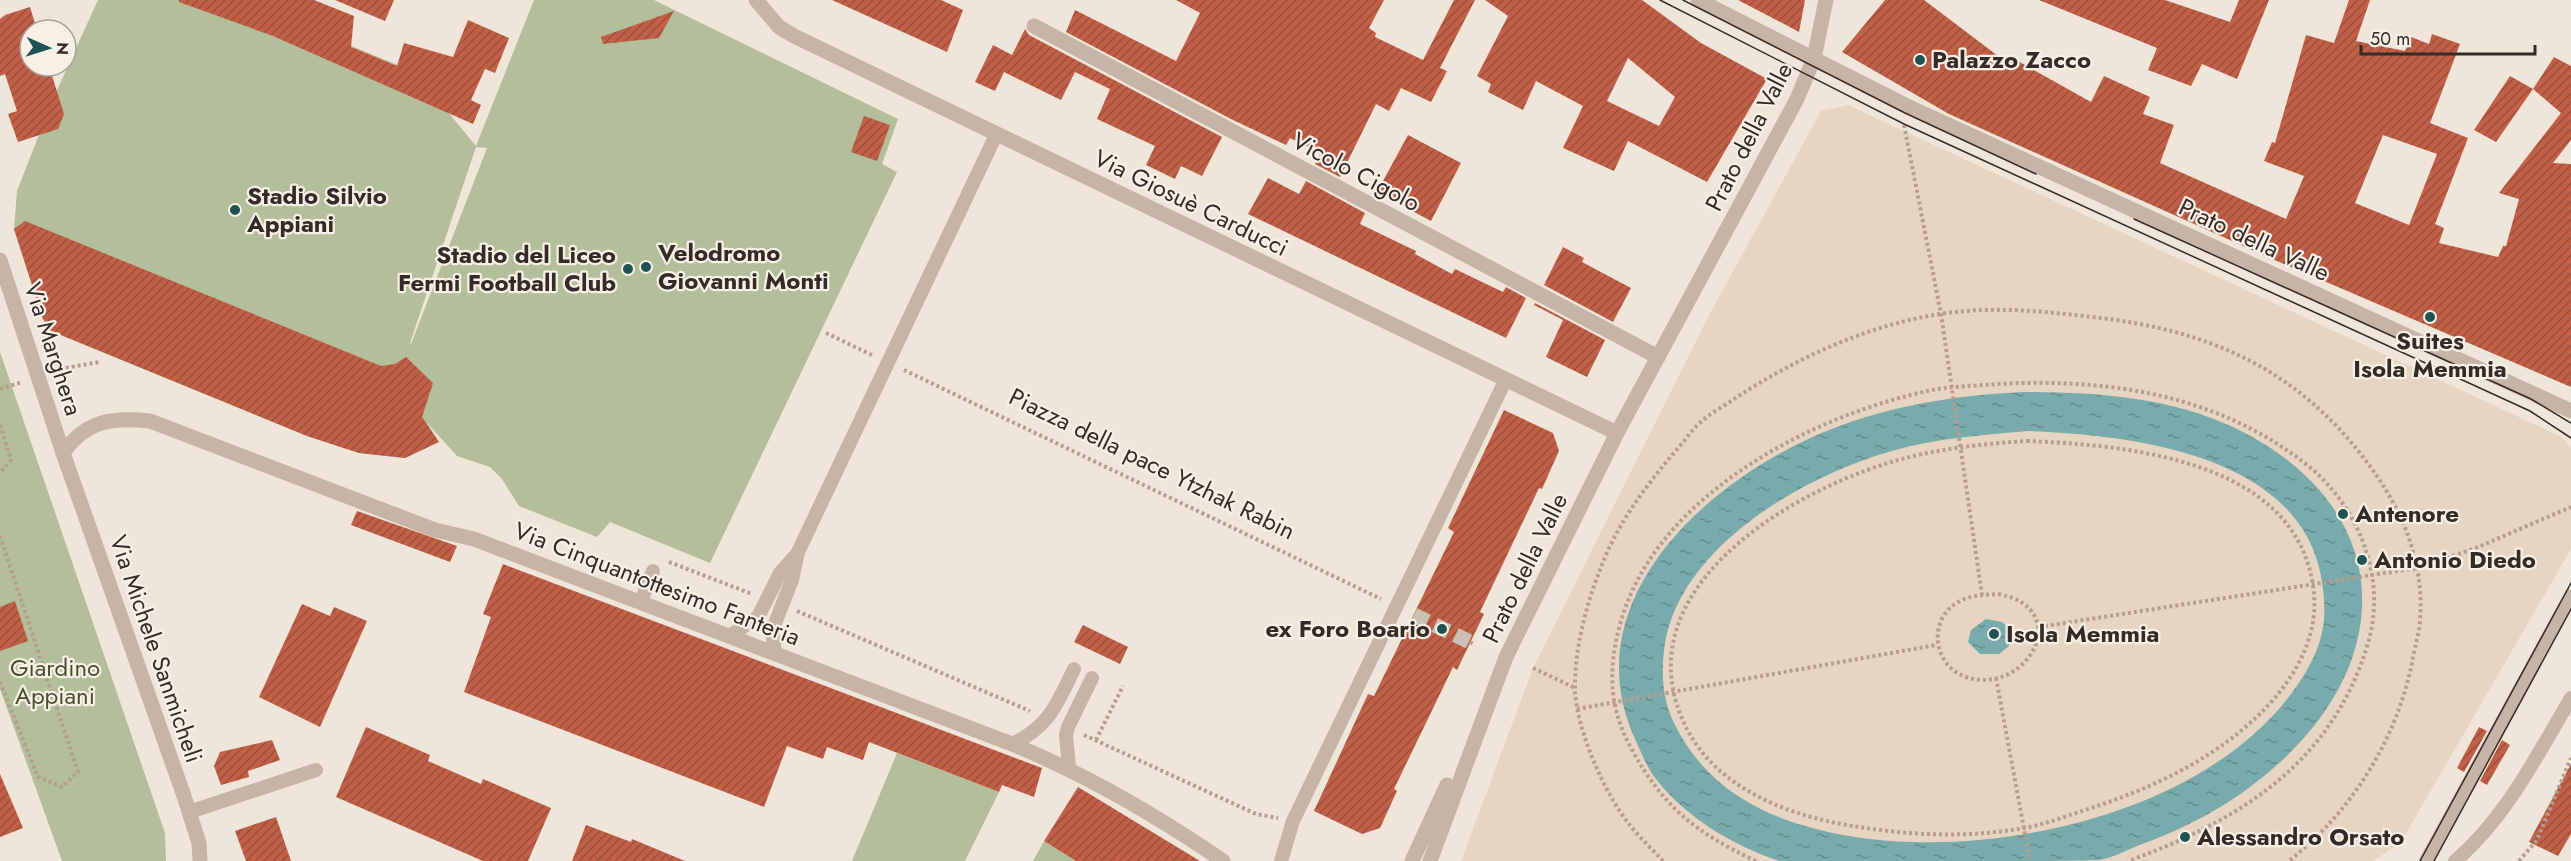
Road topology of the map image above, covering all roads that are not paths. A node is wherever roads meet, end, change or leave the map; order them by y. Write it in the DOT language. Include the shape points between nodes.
graph roads {
  1 [pos="756,0"];
  2 [pos="1698,0"];
  3 [pos="1826,0"];
  4 [pos="1034,26"];
  5 [pos="1814,58"];
  6 [pos="996,135"];
  7 [pos="0,260"];
  8 [pos="1658,357"];
  9 [pos="1506,379"];
  10 [pos="2571,412"];
  11 [pos="1617,433"];
  12 [pos="63,453"];
  13 [pos="798,552"];
  14 [pos="652,571"];
  15 [pos="2571,596"];
  16 [pos="641,601"];
  17 [pos="732,635"];
  18 [pos="775,653"];
  19 [pos="1506,657"];
  20 [pos="1074,669"];
  21 [pos="1092,678"];
  22 [pos="2571,698"];
  23 [pos="1012,744"];
  24 [pos="1069,767"];
  25 [pos="316,770"];
  26 [pos="189,812"];
  27 [pos="200,861"];
  28 [pos="1224,861"];
  29 [pos="1281,861"];
  30 [pos="1412,861"];
  31 [pos="1430,861"];
  32 [pos="2426,861"];
  33 [pos="2455,861"];
  1 -- 6 [label="street, Via Giosuè Carducci" via="779,27 794,36"];
  2 -- 5 [label="street"];
  3 -- 5 [label="street"];
  4 -- 8 [label="street, Vicolo Cigolo"];
  5 -- 8 [label="street, Prato della Valle" via="1780,132"];
  5 -- 10 [label="street, Prato della Valle" via="1907,106"];
  6 -- 9 [label="street, Via Giosuè Carducci"];
  6 -- 13 [label="lane"];
  7 -- 12 [label="street, Via Marghera"];
  8 -- 11 [label="street, Prato della Valle"];
  9 -- 11 [label="street, Via Giosuè Carducci"];
  9 -- 29 [label="lane" via="1293,821"];
  11 -- 19 [label="street, Prato della Valle"];
  12 -- 16 [label="street, Via Cinquantottesimo Fanteria" via="81,431 103,422 121,417 150,420 435,530 474,539"];
  12 -- 26 [label="street, Via Michele Sanmicheli"];
  13 -- 17 [label="lane" via="780,573 758,617"];
  13 -- 18 [label="lane" via="792,580 772,631"];
  14 -- 16 [label="lane"];
  15 -- 32 [label="lane"];
  16 -- 17 [label="street, Via Cinquantottesimo Fanteria"];
  17 -- 18 [label="street, Via Cinquantottesimo Fanteria"];
  18 -- 23 [label="street, Via Cinquantottesimo Fanteria"];
  19 -- 30 [label="street"];
  19 -- 31 [label="street, Prato della Valle"];
  20 -- 23 [label="lane" via="1044,724"];
  21 -- 24 [label="lane" via="1066,735"];
  22 -- 33 [label="lane" via="2492,824"];
  23 -- 24 [label="street, Via Cinquantottesimo Fanteria"];
  24 -- 28 [label="street, Via Cinquantottesimo Fanteria" via="1169,824"];
  25 -- 26 [label="lane"];
  26 -- 27 [label="street, Via Michele Sanmicheli"];
}
